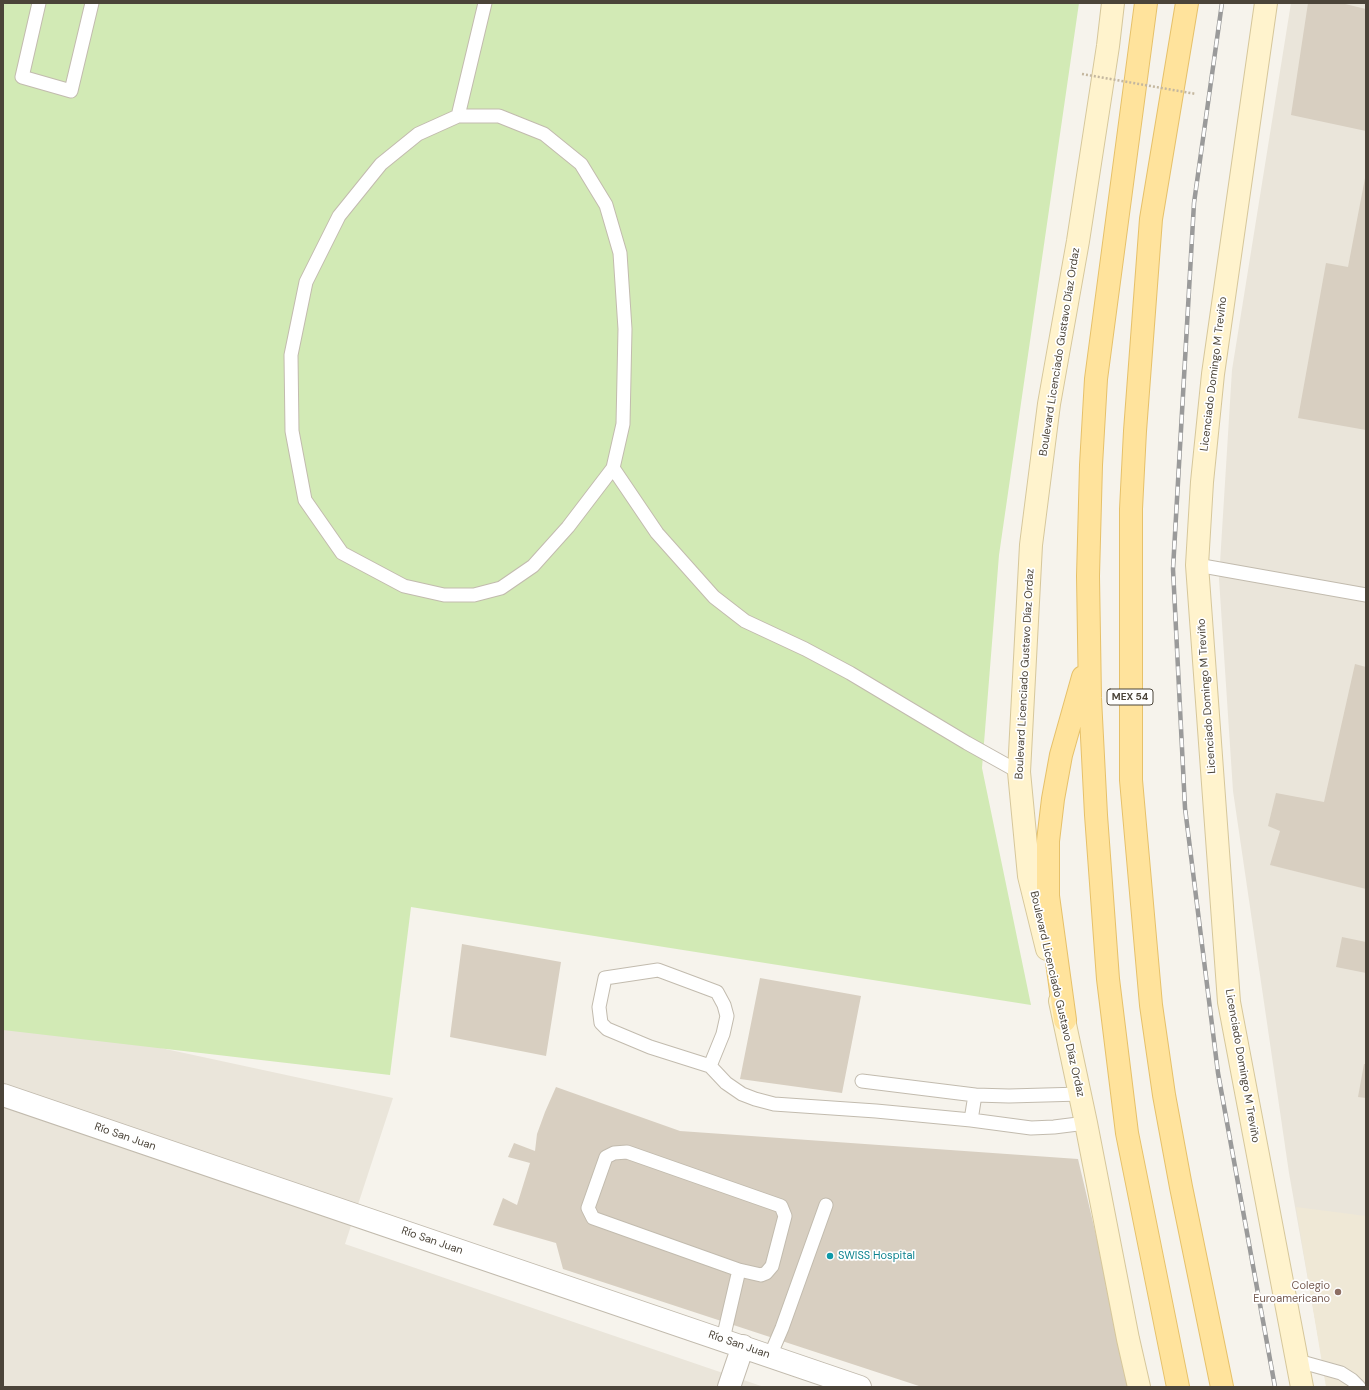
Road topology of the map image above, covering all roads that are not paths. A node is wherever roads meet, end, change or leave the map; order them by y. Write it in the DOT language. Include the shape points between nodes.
graph roads {
  1 [pos="39,3"];
  2 [pos="92,3"];
  3 [pos="485,3"];
  4 [pos="1114,3"];
  5 [pos="1146,3"];
  6 [pos="1187,3"];
  7 [pos="1266,3"];
  8 [pos="458,116"];
  9 [pos="613,468"];
  10 [pos="1197,565"];
  11 [pos="1366,595"];
  12 [pos="1090,655"];
  13 [pos="1019,772"];
  14 [pos="1065,1020"];
  15 [pos="710,1066"];
  16 [pos="862,1081"];
  17 [pos="1080,1094"];
  18 [pos="3,1095"];
  19 [pos="975,1095"];
  20 [pos="971,1120"];
  21 [pos="1086,1123"];
  22 [pos="826,1205"];
  23 [pos="739,1270"];
  24 [pos="723,1339"];
  25 [pos="743,1346"];
  26 [pos="770,1356"];
  27 [pos="1298,1361"];
  28 [pos="729,1387"];
  29 [pos="860,1387"];
  30 [pos="1139,1387"];
  31 [pos="1178,1387"];
  32 [pos="1222,1387"];
  33 [pos="1302,1387"];
  34 [pos="1359,1387"];
  1 -- 2 [label="lane" via="22,77 71,91"];
  3 -- 8 [label="lane"];
  4 -- 13 [label="main road, Boulevard Licenciado Gustavo Díaz Ordaz" via="1079,233 1049,404 1031,545"];
  5 -- 12 [label="main road, MEX 54" via="1096,379 1088,576"];
  6 -- 32 [label="main road, MEX 54" via="1152,219 1136,423 1131,509 1131,780 1151,1005 1164,1095"];
  7 -- 10 [label="main road, Licenciado Domingo M Treviño" via="1213,374"];
  8 -- 9 [label="lane" via="499,116 544,134 581,164 606,205 620,253 625,329 623,424"];
  8 -- 9 [label="lane" via="418,134 381,164 339,216 306,282 291,355 292,431 305,500 342,553 404,586 444,595 474,596 500,588 533,566 568,527"];
  9 -- 13 [label="lane" via="657,533 714,597 732,612 745,621 850,673"];
  10 -- 11 [label="lane"];
  10 -- 27 [label="main road, Licenciado Domingo M Treviño" via="1229,1002"];
  12 -- 14 [label="main road" via="1061,755 1048,841 1048,896"];
  12 -- 31 [label="main road, MEX 54" via="1096,815 1109,987 1127,1133"];
  13 -- 14 [label="main road, Boulevard Licenciado Gustavo Díaz Ordaz" via="1029,876"];
  14 -- 17 [label="main road, Boulevard Licenciado Gustavo Díaz Ordaz"];
  15 -- 15 [label="lane" via="607,1029 601,1023 599,1007 605,978 658,970 717,992 727,1016 723,1034"];
  15 -- 20 [label="lane" via="726,1083 742,1094 774,1104"];
  16 -- 19 [label="lane"];
  17 -- 19 [label="lane"];
  17 -- 21 [label="main road, Boulevard Licenciado Gustavo Díaz Ordaz"];
  18 -- 24 [label="street, Río San Juan"];
  19 -- 20 [label="lane"];
  20 -- 21 [label="lane" via="1031,1128"];
  21 -- 30 [label="main road, Boulevard Licenciado Gustavo Díaz Ordaz"];
  22 -- 26 [label="lane"];
  23 -- 23 [label="lane" via="761,1275 772,1266 785,1216 781,1206 628,1152 614,1153 606,1157 588,1208 593,1218"];
  23 -- 24 [label="lane"];
  24 -- 25 [label="street, Río San Juan"];
  25 -- 26 [label="street, Río San Juan"];
  25 -- 28 [label="street"];
  26 -- 29 [label="street, Río San Juan"];
  27 -- 33 [label="main road, Licenciado Domingo M Treviño"];
  27 -- 34 [label="lane" via="1341,1373"];
}
